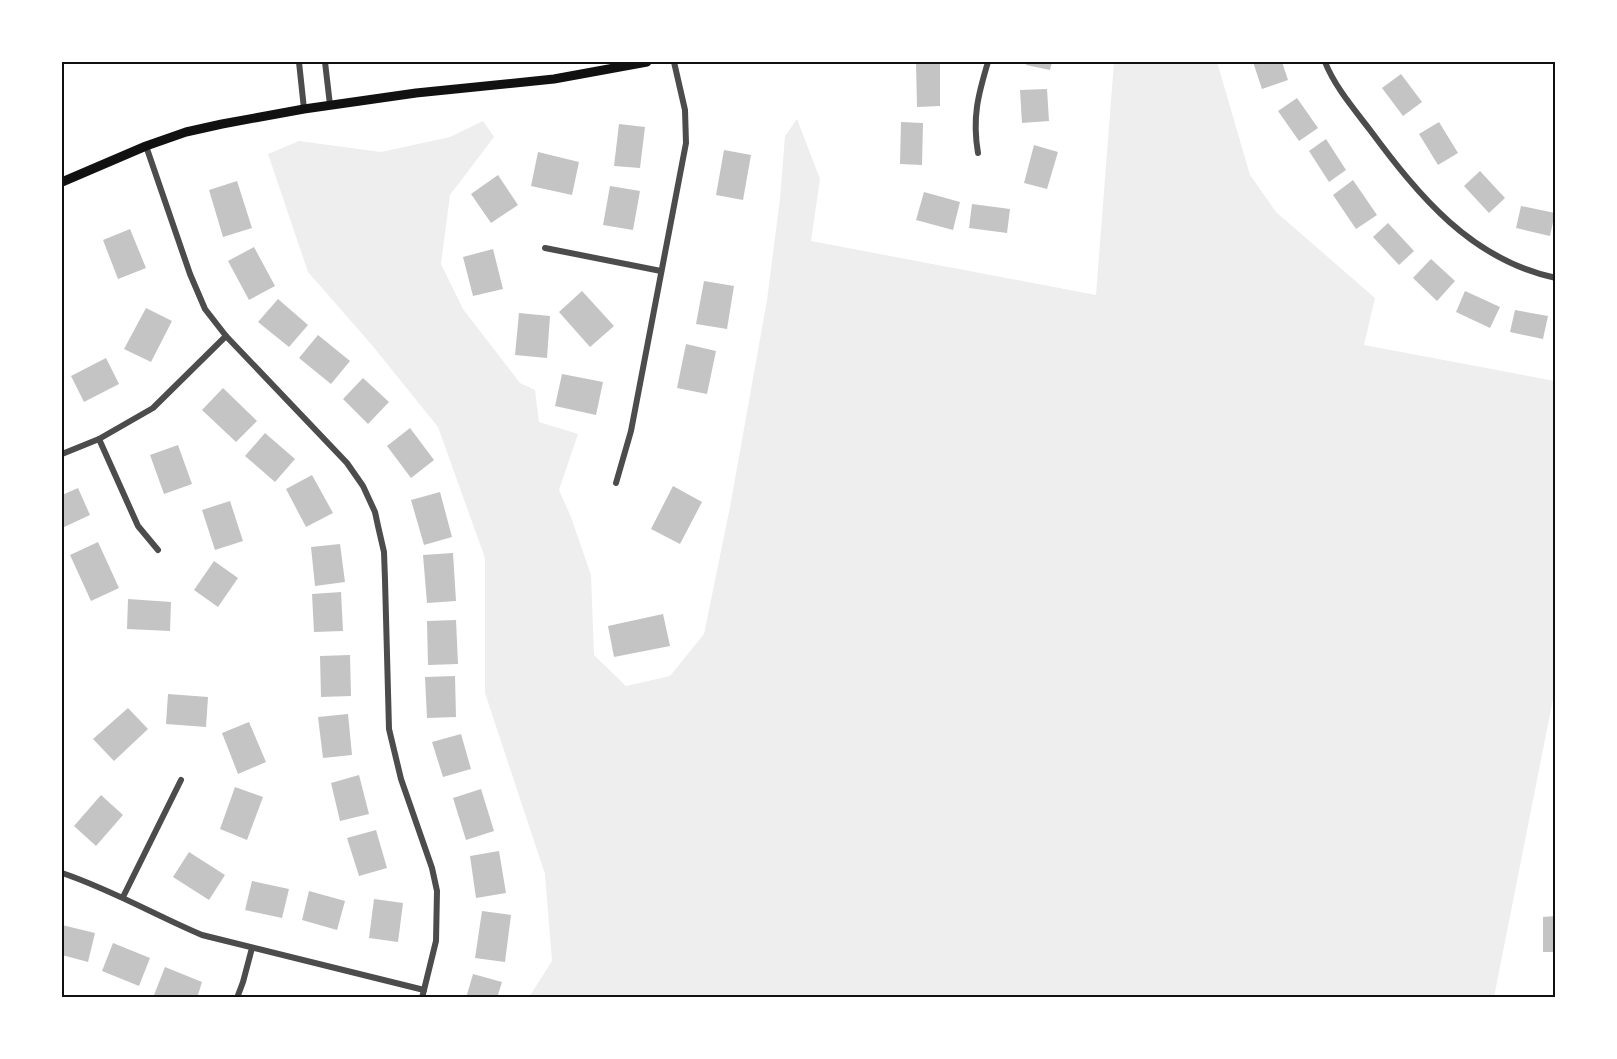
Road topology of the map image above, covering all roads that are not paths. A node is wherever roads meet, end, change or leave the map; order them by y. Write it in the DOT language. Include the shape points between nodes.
graph roads {
  1 [pos="299,62"];
  2 [pos="325,62"];
  3 [pos="647,62"];
  4 [pos="674,62"];
  5 [pos="988,62"];
  6 [pos="1325,62"];
  7 [pos="330,105"];
  8 [pos="304,109"];
  9 [pos="146,146"];
  10 [pos="978,153"];
  11 [pos="62,182"];
  12 [pos="545,248"];
  13 [pos="661,271"];
  14 [pos="1556,278"];
  15 [pos="226,336"];
  16 [pos="99,439"];
  17 [pos="62,454"];
  18 [pos="616,483"];
  19 [pos="158,550"];
  20 [pos="181,780"];
  21 [pos="62,873"];
  22 [pos="123,897"];
  23 [pos="252,948"];
  24 [pos="423,994"];
  25 [pos="237,998"];
  1 -- 8 [label="street"];
  2 -- 7 [label="street"];
  3 -- 7 [label="main road" via="554,79"];
  4 -- 13 [label="street" via="685,110 686,143"];
  5 -- 10 [label="street" via="975,112"];
  6 -- 14 [label="street" via="1396,165 1439,214 1491,252"];
  7 -- 8 [label="main road"];
  8 -- 9 [label="main road" via="222,124"];
  9 -- 11 [label="main road"];
  9 -- 15 [label="street" via="199,297"];
  12 -- 13 [label="street"];
  13 -- 18 [label="street" via="631,431"];
  15 -- 16 [label="street" via="153,408"];
  15 -- 24 [label="street" via="348,463 375,512 384,552 389,729 437,891 436,941"];
  16 -- 17 [label="street"];
  16 -- 19 [label="street" via="138,526"];
  20 -- 22 [label="street"];
  21 -- 22 [label="street"];
  22 -- 23 [label="street" via="202,935"];
  23 -- 24 [label="street"];
  23 -- 25 [label="street"];
}
